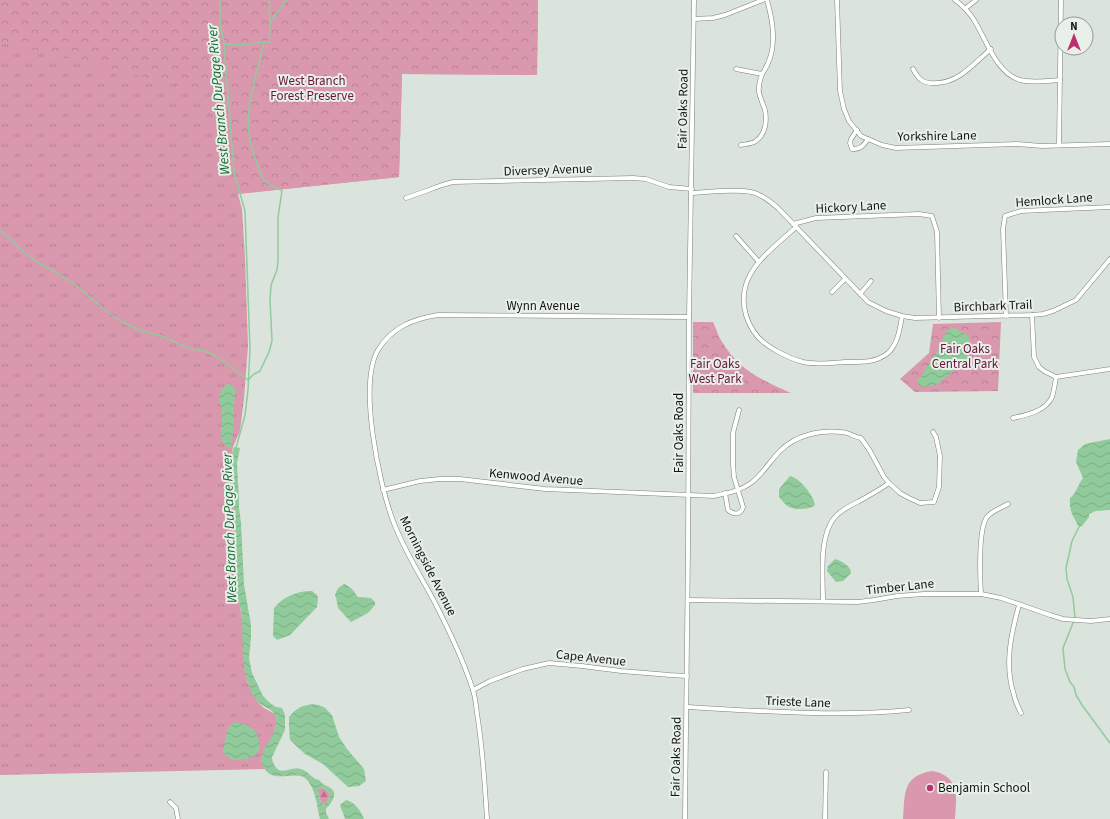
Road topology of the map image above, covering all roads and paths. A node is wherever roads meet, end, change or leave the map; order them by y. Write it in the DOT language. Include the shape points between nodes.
graph roads {
  1 [pos="694,0"];
  2 [pos="763,0"];
  3 [pos="766,0"];
  4 [pos="837,0"];
  5 [pos="955,0"];
  6 [pos="976,0"];
  7 [pos="1061,0"];
  8 [pos="966,8"];
  9 [pos="694,19"];
  10 [pos="991,49"];
  11 [pos="736,69"];
  12 [pos="912,69"];
  13 [pos="762,74"];
  14 [pos="1060,80"];
  15 [pos="857,130"];
  16 [pos="868,139"];
  17 [pos="1110,144"];
  18 [pos="741,145"];
  19 [pos="1059,145"];
  20 [pos="692,191"];
  21 [pos="406,198"];
  22 [pos="1110,206"];
  23 [pos="795,225"];
  24 [pos="736,236"];
  25 [pos="1110,259"];
  26 [pos="759,262"];
  27 [pos="845,279"];
  28 [pos="871,281"];
  29 [pos="832,292"];
  30 [pos="860,294"];
  31 [pos="1032,315"];
  32 [pos="902,316"];
  33 [pos="1006,316"];
  34 [pos="689,317"];
  35 [pos="939,318"];
  36 [pos="400,328"];
  37 [pos="1110,369"];
  38 [pos="1056,377"];
  39 [pos="739,410"];
  40 [pos="1013,418"];
  41 [pos="933,432"];
  42 [pos="889,483"];
  43 [pos="384,490"];
  44 [pos="738,490"];
  45 [pos="725,493"];
  46 [pos="689,495"];
  47 [pos="1008,504"];
  48 [pos="981,594"];
  49 [pos="688,600"];
  50 [pos="823,601"];
  51 [pos="1019,605"];
  52 [pos="1110,619"];
  53 [pos="687,676"];
  54 [pos="473,690"];
  55 [pos="687,707"];
  56 [pos="909,710"];
  57 [pos="1021,713"];
  58 [pos="826,772"];
  59 [pos="170,802"];
  60 [pos="178,819"];
  61 [pos="487,819"];
  62 [pos="685,819"];
  63 [pos="825,819"];
  1 -- 9 [label="street, Fair Oaks Road"];
  2 -- 9 [label="street" via="725,15"];
  3 -- 13 [label="street" via="772,21 773,39 770,61"];
  4 -- 15 [label="street, Yorkshire Lane" via="841,98 846,114"];
  5 -- 8 [label="street"];
  6 -- 8 [label="street"];
  7 -- 14 [label="street"];
  8 -- 10 [label="street"];
  9 -- 20 [label="street, Fair Oaks Road"];
  10 -- 12 [label="street" via="950,81 925,82 917,77"];
  10 -- 14 [label="street" via="1000,66 1015,78 1031,81"];
  11 -- 13 [label="street"];
  13 -- 18 [label="street" via="758,87 766,116 765,127 757,141"];
  14 -- 19 [label="street"];
  15 -- 16 [label="street, Yorkshire Lane" via="861,136"];
  15 -- 16 [label="street" via="851,139 852,149 861,148"];
  16 -- 19 [label="street, Yorkshire Lane" via="896,148"];
  17 -- 19 [label="street, Yorkshire Lane"];
  20 -- 21 [label="street, Diversey Avenue" via="633,178 462,182 442,184"];
  20 -- 23 [label="street, Birchbark Trail" via="752,192 772,203"];
  20 -- 34 [label="street, Fair Oaks Road"];
  22 -- 33 [label="street, Hemlock Lane" via="1021,211 1004,216"];
  23 -- 26 [label="street, Hickory Lane"];
  23 -- 27 [label="street, Birchbark Trail"];
  23 -- 35 [label="street, Hickory Lane" via="816,218 919,214 932,216 937,232"];
  24 -- 26 [label="street"];
  25 -- 31 [label="street, Birchbark Trail" via="1076,300 1053,311"];
  26 -- 32 [label="street, Hickory Lane" via="745,286 746,316 758,337 793,359 819,363 876,360 889,352 895,343"];
  27 -- 29 [label="street"];
  27 -- 30 [label="street, Birchbark Trail"];
  28 -- 30 [label="street"];
  30 -- 32 [label="street, Birchbark Trail" via="868,302"];
  31 -- 33 [label="street, Birchbark Trail"];
  31 -- 38 [label="street" via="1034,357 1039,367"];
  32 -- 35 [label="street, Birchbark Trail"];
  33 -- 35 [label="street, Birchbark Trail"];
  34 -- 36 [label="street, Wynn Avenue" via="438,315 412,321"];
  34 -- 46 [label="street, Fair Oaks Road"];
  36 -- 43 [label="street, Morningside Avenue" via="390,335 378,350 371,374 376,458"];
  37 -- 38 [label="street"];
  38 -- 40 [label="street" via="1051,399 1045,406"];
  39 -- 44 [label="street" via="733,433 732,464"];
  41 -- 42 [label="street, Kenwood Avenue" via="940,456 939,487 934,502 917,502 904,496"];
  42 -- 44 [label="street, Kenwood Avenue" via="861,438 846,432 819,432 801,437 789,444 759,477"];
  42 -- 50 [label="street" via="848,507 836,516 830,525 824,542"];
  43 -- 46 [label="street, Kenwood Avenue" via="420,481 460,479 545,489"];
  43 -- 54 [label="street, Morningside Avenue" via="402,542 456,644"];
  44 -- 45 [label="street, Kenwood Avenue"];
  44 -- 45 [label="street" via="742,510 736,514 728,510"];
  45 -- 46 [label="street, Kenwood Avenue" via="714,496"];
  46 -- 49 [label="street, Fair Oaks Road"];
  47 -- 48 [label="street" via="986,518 981,540"];
  48 -- 50 [label="street, Timber Lane" via="924,594 865,601"];
  48 -- 51 [label="street, Timber Lane"];
  49 -- 50 [label="street, Timber Lane"];
  49 -- 53 [label="street, Fair Oaks Road"];
  51 -- 52 [label="street, Timber Lane" via="1075,620"];
  51 -- 57 [label="street" via="1011,636 1009,657 1012,690"];
  53 -- 54 [label="street, Cape Avenue" via="549,663 523,668"];
  53 -- 55 [label="street, Fair Oaks Road"];
  54 -- 61 [label="street, Morningside Avenue"];
  55 -- 56 [label="street, Trieste Lane" via="813,714"];
  55 -- 62 [label="street, Fair Oaks Road"];
  58 -- 63 [label="street"];
  59 -- 60 [label="street" via="176,808"];
}
